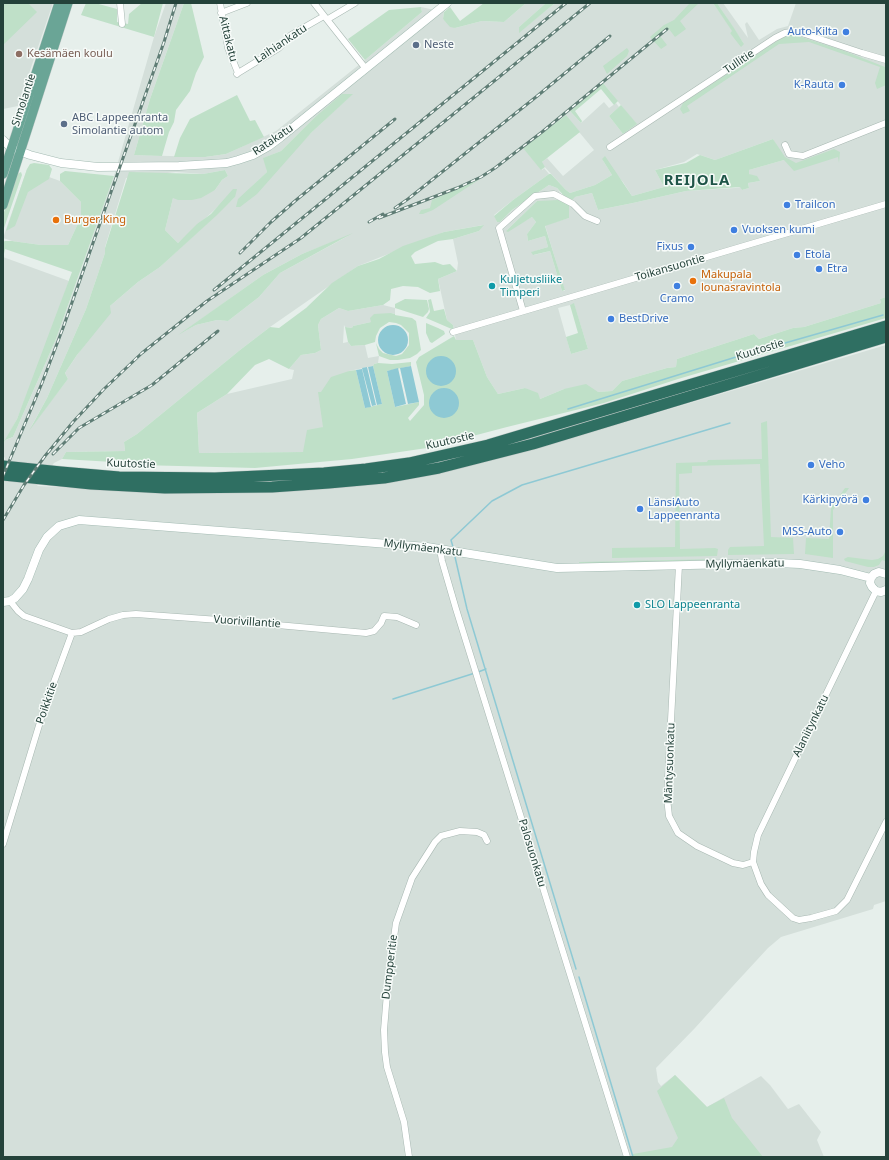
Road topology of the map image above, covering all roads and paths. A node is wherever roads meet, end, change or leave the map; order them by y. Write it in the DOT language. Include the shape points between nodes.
graph roads {
  1 [pos="59,3"];
  2 [pos="68,3"];
  3 [pos="120,3"];
  4 [pos="220,3"];
  5 [pos="247,3"];
  6 [pos="314,3"];
  7 [pos="355,3"];
  8 [pos="447,3"];
  9 [pos="221,13"];
  10 [pos="326,18"];
  11 [pos="122,24"];
  12 [pos="883,59"];
  13 [pos="886,64"];
  14 [pos="366,69"];
  15 [pos="237,74"];
  16 [pos="886,123"];
  17 [pos="3,140"];
  18 [pos="785,145"];
  19 [pos="610,147"];
  20 [pos="12,148"];
  21 [pos="20,152"];
  22 [pos="3,174"];
  23 [pos="886,204"];
  24 [pos="3,205"];
  25 [pos="597,221"];
  26 [pos="523,311"];
  27 [pos="886,326"];
  28 [pos="453,332"];
  29 [pos="886,337"];
  30 [pos="3,465"];
  31 [pos="3,475"];
  32 [pos="440,549"];
  33 [pos="679,565"];
  34 [pos="885,572"];
  35 [pos="871,578"];
  36 [pos="886,590"];
  37 [pos="876,591"];
  38 [pos="9,600"];
  39 [pos="416,625"];
  40 [pos="72,633"];
  41 [pos="886,822"];
  42 [pos="487,841"];
  43 [pos="3,844"];
  44 [pos="753,862"];
  45 [pos="409,1157"];
  46 [pos="627,1157"];
  1 -- 20 [label="main road, Simolantie"];
  2 -- 21 [label="main road, Simolantie"];
  3 -- 11 [label="street"];
  4 -- 9 [label="street, Aittakatu"];
  5 -- 9 [label="street"];
  6 -- 10 [label="street"];
  7 -- 10 [label="street, Laihiankatu"];
  8 -- 14 [label="main road, Ratakatu"];
  9 -- 15 [label="street, Aittakatu" via="228,48"];
  10 -- 14 [label="street"];
  10 -- 15 [label="street, Laihiankatu" via="291,35 279,48"];
  12 -- 13 [label="street, Tullitie"];
  12 -- 19 [label="street, Tullitie" via="796,31 785,33"];
  14 -- 21 [label="main road, Ratakatu" via="269,146 238,160 179,166 98,167 61,162"];
  16 -- 18 [label="street" via="803,156 789,154"];
  17 -- 20 [label="main road, Ratakatu"];
  20 -- 21 [label="main road, Ratakatu"];
  20 -- 22 [label="main road, Simolantie"];
  21 -- 24 [label="main road, Simolantie"];
  23 -- 26 [label="street, Toikansuontie"];
  25 -- 26 [label="street" via="585,216 573,204 554,194 535,196 499,228"];
  26 -- 28 [label="street, Toikansuontie"];
  27 -- 30 [label="highway, Kuutostie" via="488,445 409,463 324,473 230,478 118,477"];
  29 -- 31 [label="highway, Kuutostie" via="533,444 439,468 384,478 272,487 165,488"];
  32 -- 33 [label="main road, Myllymäenkatu" via="557,568"];
  32 -- 38 [label="main road, Myllymäenkatu" via="79,520 59,526 47,537 23,589"];
  32 -- 46 [label="street, Palosuonkatu" via="456,609"];
  33 -- 35 [label="main road, Myllymäenkatu" via="800,564"];
  33 -- 44 [label="street, Mäntysuonkatu" via="667,798 669,816 678,833 696,846 733,863 743,865"];
  34 -- 35 [label="main road" via="874,574"];
  35 -- 37 [label="main road" via="870,583"];
  36 -- 37 [label="main road"];
  37 -- 44 [label="street, Alaniitynkatu" via="758,834"];
  38 -- 40 [label="street" via="24,616"];
  39 -- 40 [label="street, Vuorivillantie" via="397,617 384,616 374,631 366,633 136,614 109,619 81,632"];
  40 -- 43 [label="street, Poikkitie" via="44,709"];
  41 -- 44 [label="street" via="847,900 836,910 812,918 793,918 768,895"];
  42 -- 45 [label="street, Dumpperitie" via="484,835 477,832 460,831 448,833 438,839 412,878 396,923 388,981 385,1052 404,1122"];
}
